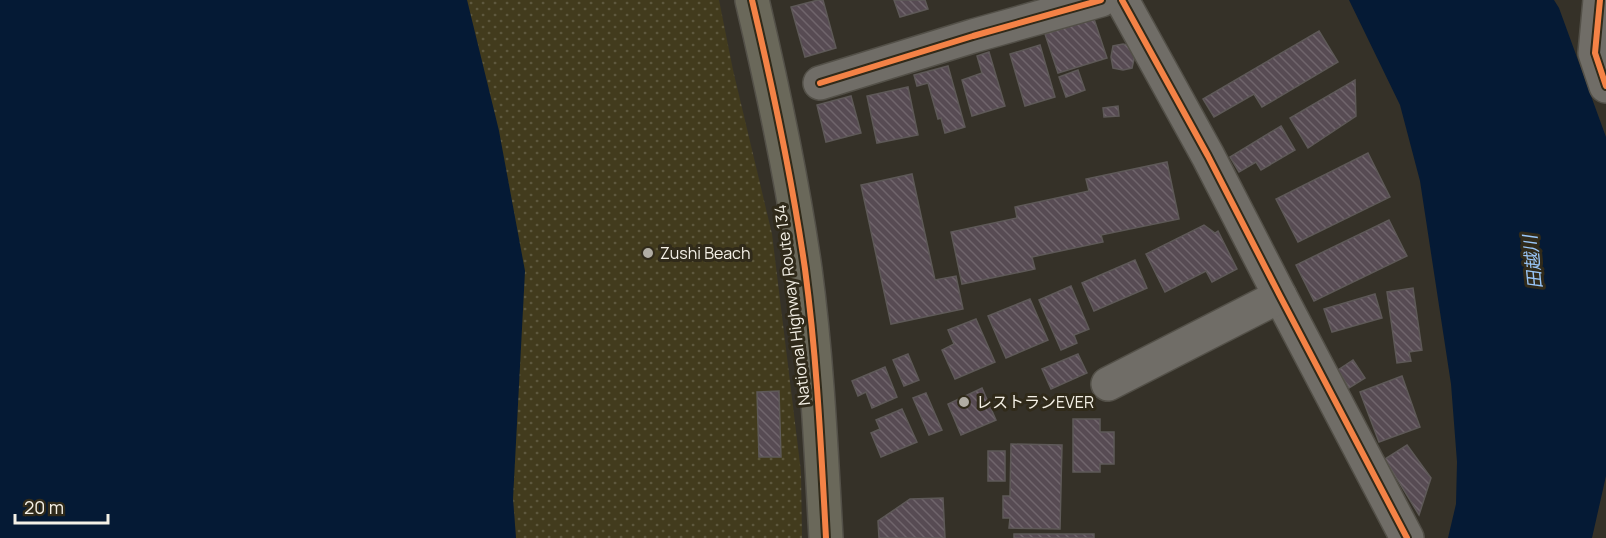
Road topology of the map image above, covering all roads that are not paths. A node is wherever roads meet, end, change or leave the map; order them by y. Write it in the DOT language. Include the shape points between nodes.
graph roads {
  1 [pos="752,0"];
  2 [pos="1101,0"];
  3 [pos="1122,0"];
  4 [pos="1600,0"];
  5 [pos="820,83"];
  6 [pos="1606,86"];
  7 [pos="1280,296"];
  8 [pos="1108,384"];
  9 [pos="826,538"];
  10 [pos="1407,538"];
  1 -- 9 [label="highway, National Highway Route 134" via="781,128 805,270 818,391"];
  2 -- 5 [label="street"];
  3 -- 7 [label="street"];
  4 -- 6 [label="street" via="1594,53"];
  7 -- 8 [label="street"];
  7 -- 10 [label="street"];
}
